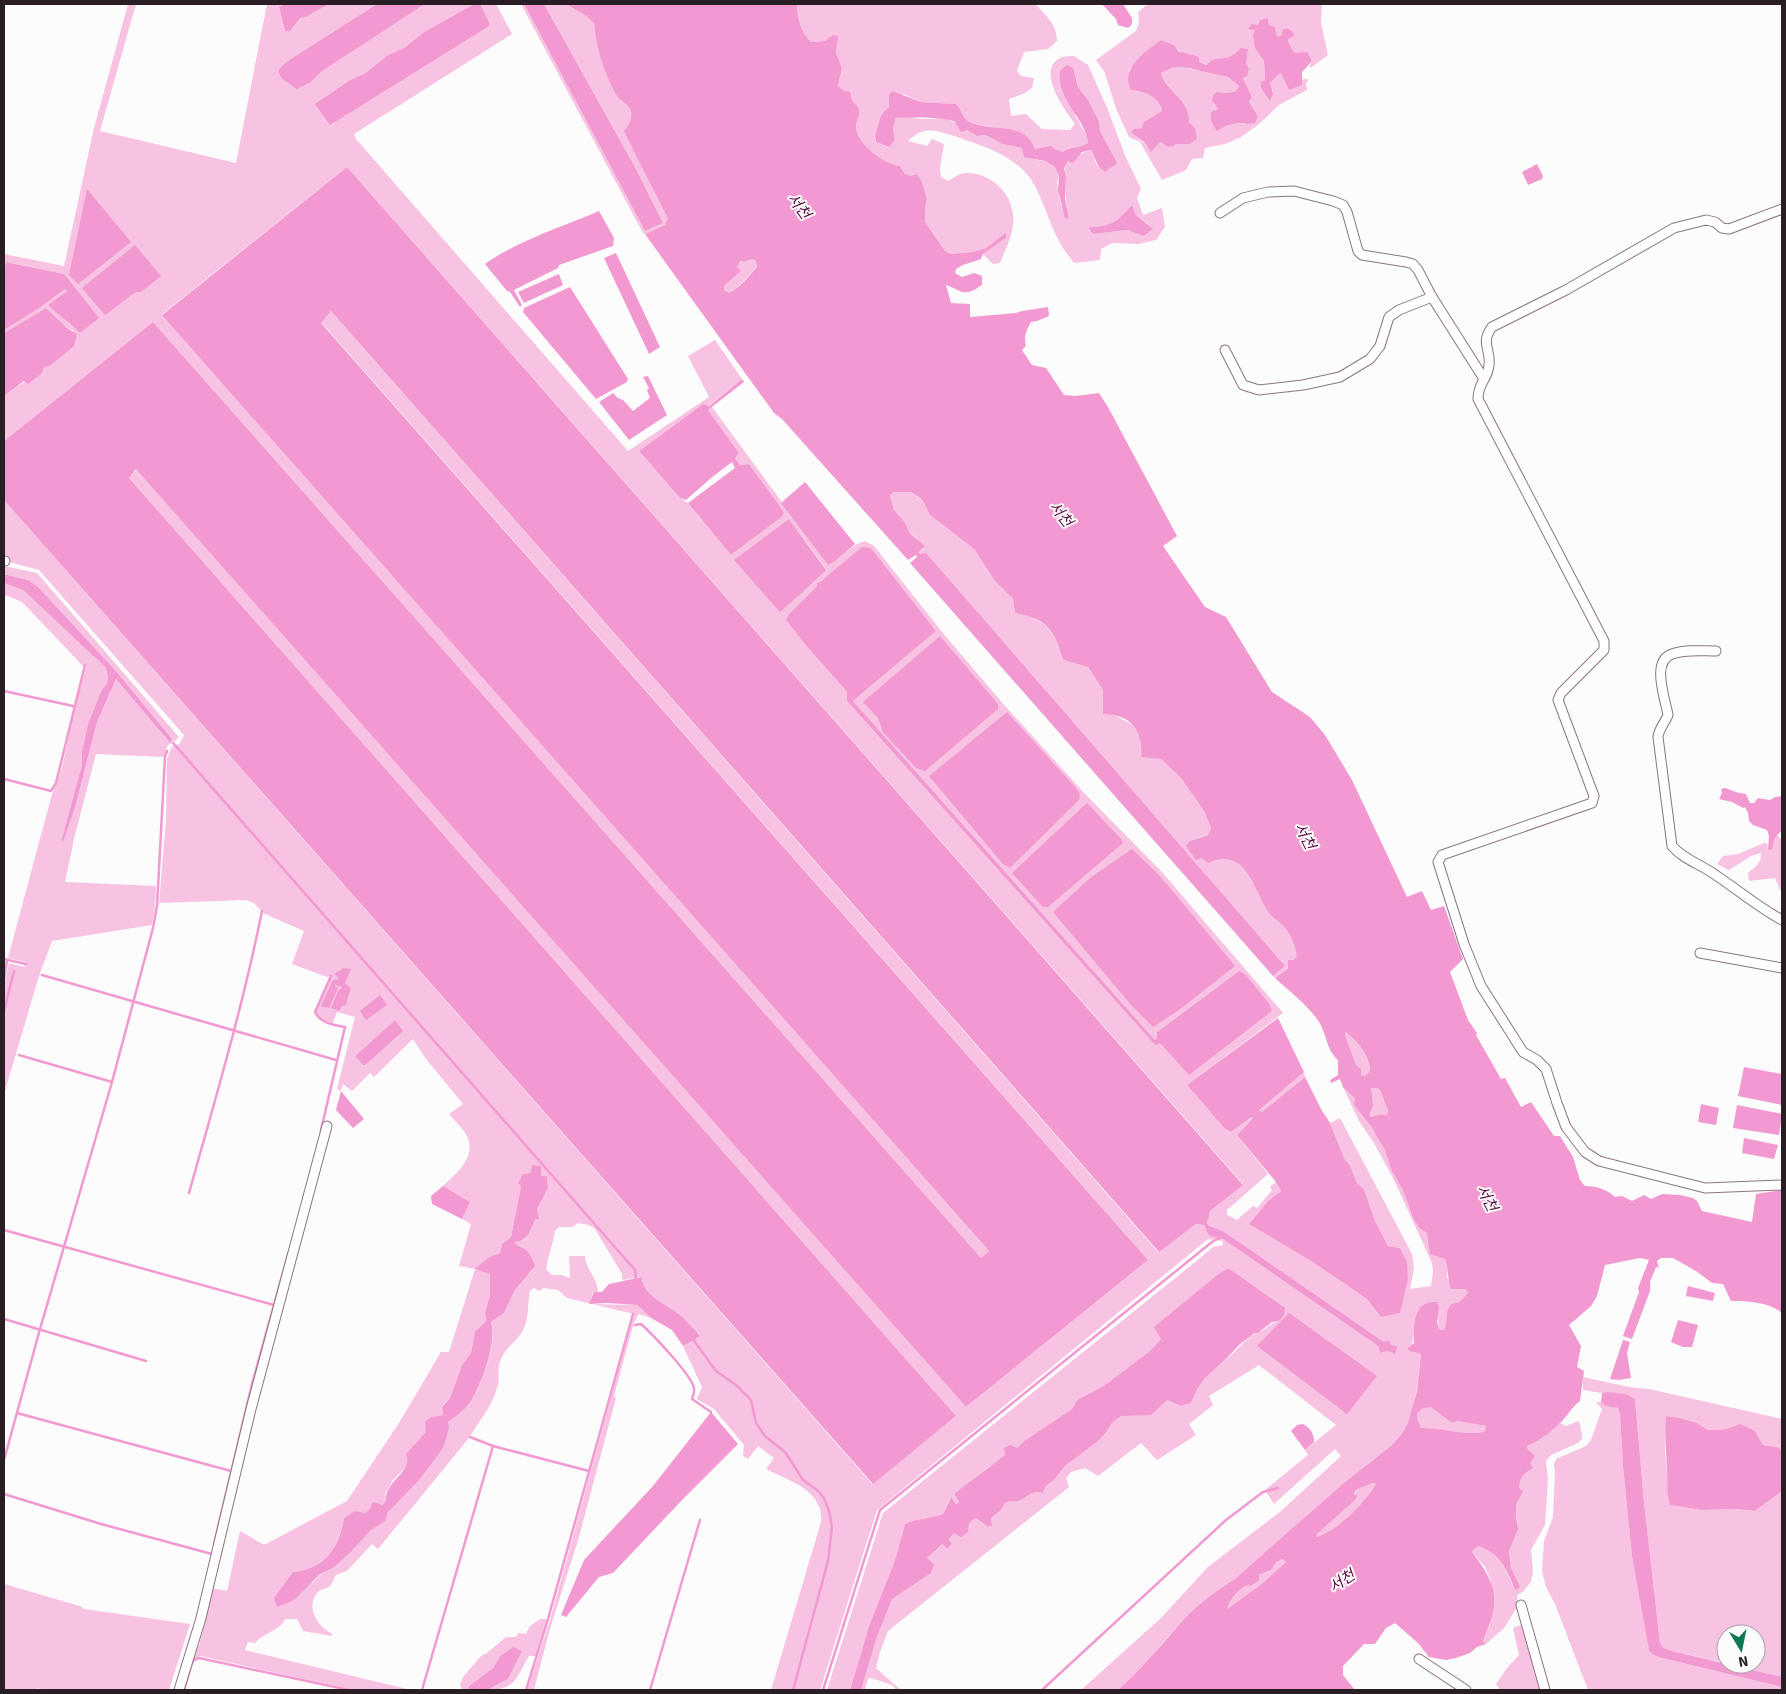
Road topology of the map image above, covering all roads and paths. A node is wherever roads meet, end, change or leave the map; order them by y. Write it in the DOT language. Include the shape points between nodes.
graph roads {
  1 [pos="1782,209"];
  2 [pos="1220,213"];
  3 [pos="1432,297"];
  4 [pos="1225,350"];
  5 [pos="1484,379"];
  6 [pos="1716,651"];
  7 [pos="1782,920"];
  8 [pos="1700,952"];
  9 [pos="1782,968"];
  10 [pos="326,1126"];
  11 [pos="1782,1185"];
  12 [pos="1522,1605"];
  13 [pos="1419,1659"];
  14 [pos="180,1690"];
  15 [pos="1466,1690"];
  16 [pos="1545,1690"];
  1 -- 5 [label="street" via="1729,229 1706,220 1674,228 1566,290 1492,327 1486,334 1490,362"];
  2 -- 3 [label="street" via="1243,198 1268,192 1294,191 1333,201 1343,205 1347,212 1362,255 1412,264"];
  3 -- 4 [label="street" via="1389,317 1380,346 1370,359 1340,377 1258,390 1243,385"];
  3 -- 5 [label="street"];
  5 -- 11 [label="street" via="1478,388 1478,398 1604,641 1604,650 1561,693 1558,700 1594,796 1592,803 1442,855 1438,862 1464,944 1481,986 1523,1052 1546,1069 1566,1127 1585,1152 1599,1162 1704,1188"];
  6 -- 7 [label="street" via="1674,653 1661,663 1660,675 1668,715 1658,737 1672,846"];
  8 -- 9 [label="street"];
  10 -- 14 [label="street"];
  12 -- 16 [label="street"];
  13 -- 15 [label="street"];
}
